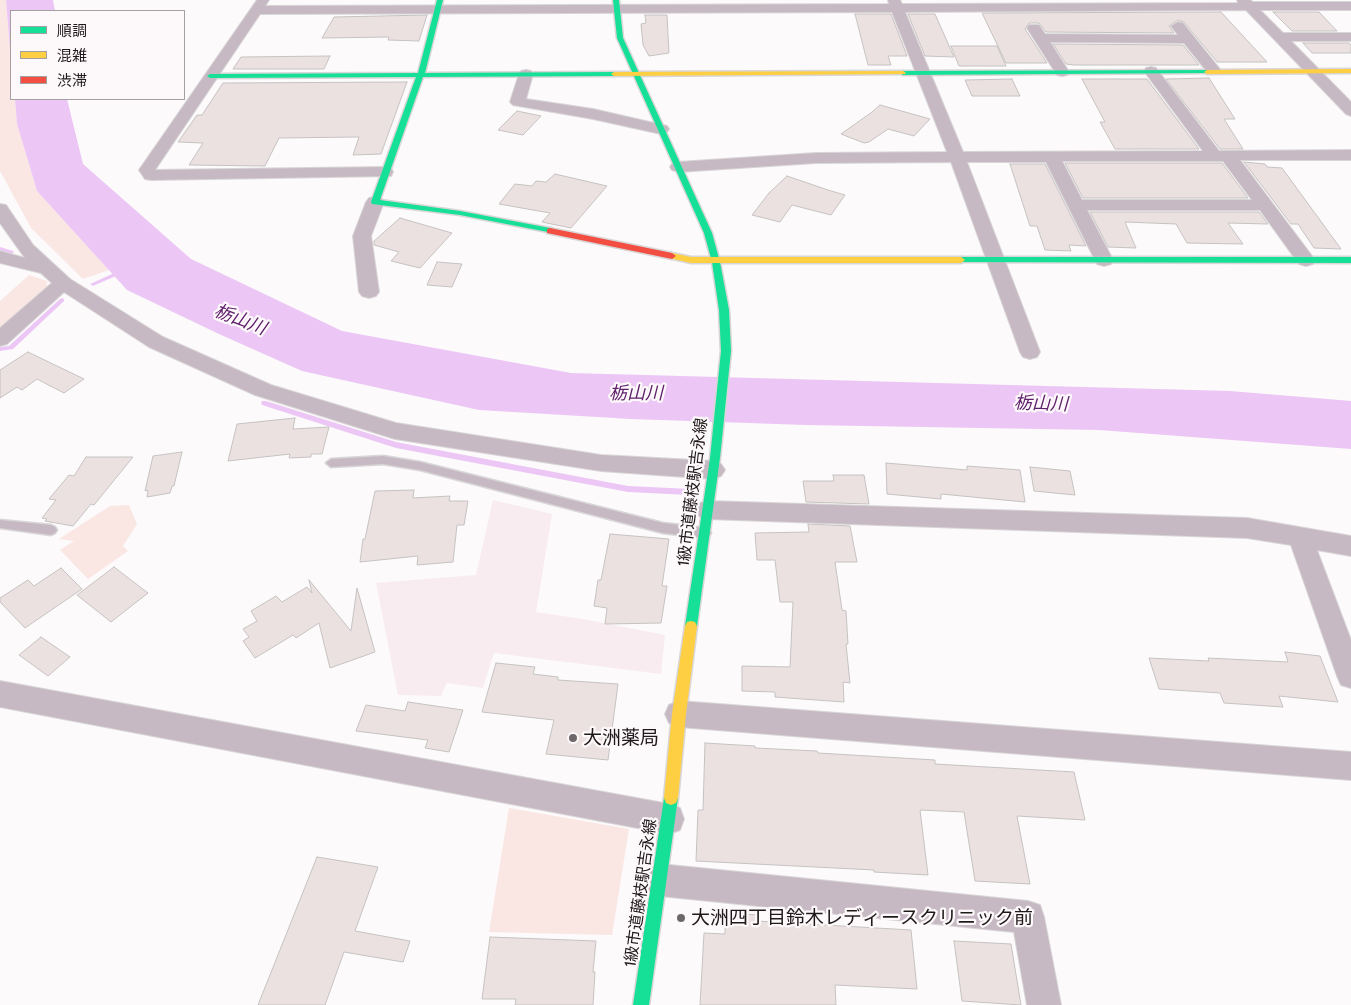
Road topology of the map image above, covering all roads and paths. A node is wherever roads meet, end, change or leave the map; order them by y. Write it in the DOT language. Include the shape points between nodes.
graph roads {
  1 [pos="1246,3"];
  2 [pos="616,4"];
  3 [pos="896,4"];
  4 [pos="259,5"];
  5 [pos="439,5"];
  6 [pos="1351,6"];
  7 [pos="1163,7"];
  8 [pos="1022,8"];
  9 [pos="1279,37"];
  10 [pos="1351,37"];
  11 [pos="1040,38"];
  12 [pos="1187,38"];
  13 [pos="1151,71"];
  14 [pos="1214,71"];
  15 [pos="1311,71"];
  16 [pos="1351,71"];
  17 [pos="923,72"];
  18 [pos="1062,72"];
  19 [pos="421,74"];
  20 [pos="526,74"];
  21 [pos="636,74"];
  22 [pos="210,76"];
  23 [pos="1351,112"];
  24 [pos="661,129"];
  25 [pos="1351,155"];
  26 [pos="1222,156"];
  27 [pos="1052,158"];
  28 [pos="958,159"];
  29 [pos="678,167"];
  30 [pos="386,172"];
  31 [pos="375,202"];
  32 [pos="1076,205"];
  33 [pos="1265,205"];
  34 [pos="0,209"];
  35 [pos="0,257"];
  36 [pos="1104,260"];
  37 [pos="1306,260"];
  38 [pos="1351,260"];
  39 [pos="997,261"];
  40 [pos="716,262"];
  41 [pos="46,268"];
  42 [pos="63,284"];
  43 [pos="369,292"];
  44 [pos="1,337"];
  45 [pos="1030,352"];
  46 [pos="331,464"];
  47 [pos="714,464"];
  48 [pos="707,522"];
  49 [pos="0,524"];
  50 [pos="51,530"];
  51 [pos="1300,538"];
  52 [pos="1351,546"];
  53 [pos="1351,676"];
  54 [pos="0,694"];
  55 [pos="679,714"];
  56 [pos="1351,766"];
  57 [pos="669,818"];
  58 [pos="660,880"];
  59 [pos="641,1005"];
  60 [pos="1044,1005"];
  1 -- 6 [label="street"];
  1 -- 7 [label="street"];
  1 -- 9 [label="street"];
  2 -- 3 [label="street"];
  2 -- 5 [label="street"];
  2 -- 21 [label="street, 1級市道藤枝駅吉永線" via="620,38"];
  3 -- 8 [label="street"];
  3 -- 17 [label="street"];
  4 -- 5 [label="street"];
  4 -- 22 [label="street"];
  5 -- 19 [label="street"];
  7 -- 8 [label="street"];
  7 -- 12 [label="street"];
  8 -- 11 [label="street"];
  9 -- 10 [label="street"];
  9 -- 15 [label="street"];
  11 -- 12 [label="street"];
  11 -- 18 [label="street"];
  12 -- 14 [label="street"];
  13 -- 14 [label="street"];
  13 -- 18 [label="street"];
  13 -- 26 [label="street"];
  14 -- 15 [label="street"];
  15 -- 16 [label="street"];
  15 -- 23 [label="street"];
  17 -- 18 [label="street"];
  17 -- 21 [label="street"];
  17 -- 28 [label="street"];
  19 -- 20 [label="street"];
  19 -- 22 [label="street"];
  19 -- 30 [label="street"];
  20 -- 21 [label="street"];
  20 -- 24 [label="street" via="518,102"];
  21 -- 24 [label="street, 1級市道藤枝駅吉永線"];
  22 -- 30 [label="street" via="147,170 151,175"];
  24 -- 29 [label="street, 1級市道藤枝駅吉永線"];
  25 -- 26 [label="street"];
  26 -- 27 [label="street"];
  26 -- 33 [label="street"];
  27 -- 28 [label="street"];
  27 -- 32 [label="street"];
  28 -- 29 [label="street" via="816,158"];
  28 -- 39 [label="street"];
  29 -- 40 [label="street, 1級市道藤枝駅吉永線" via="708,233"];
  30 -- 31 [label="street"];
  31 -- 40 [label="street" via="460,213 691,260"];
  31 -- 43 [label="street" via="362,236"];
  32 -- 33 [label="street"];
  32 -- 36 [label="street"];
  33 -- 37 [label="street"];
  34 -- 41 [label="street" via="26,249"];
  35 -- 41 [label="street"];
  36 -- 37 [label="street"];
  36 -- 39 [label="street"];
  37 -- 38 [label="street"];
  39 -- 40 [label="street"];
  39 -- 45 [label="street"];
  40 -- 47 [label="street, 1級市道藤枝駅吉永線" via="724,310 726,351"];
  41 -- 42 [label="street"];
  42 -- 44 [label="street"];
  42 -- 47 [label="street" via="156,342 263,390 395,430 601,463"];
  46 -- 48 [label="lane" via="383,460 420,466 663,528"];
  47 -- 48 [label="street, 1級市道藤枝駅吉永線"];
  48 -- 51 [label="street" via="1247,528"];
  48 -- 55 [label="street, 1級市道藤枝駅吉永線"];
  49 -- 50 [label="lane"];
  51 -- 52 [label="street"];
  51 -- 53 [label="street"];
  54 -- 57 [label="street"];
  55 -- 56 [label="street"];
  55 -- 57 [label="street, 1級市道藤枝駅吉永線"];
  57 -- 58 [label="street, 1級市道藤枝駅吉永線"];
  58 -- 59 [label="street, 1級市道藤枝駅吉永線"];
  58 -- 60 [label="street" via="1028,917"];
}
